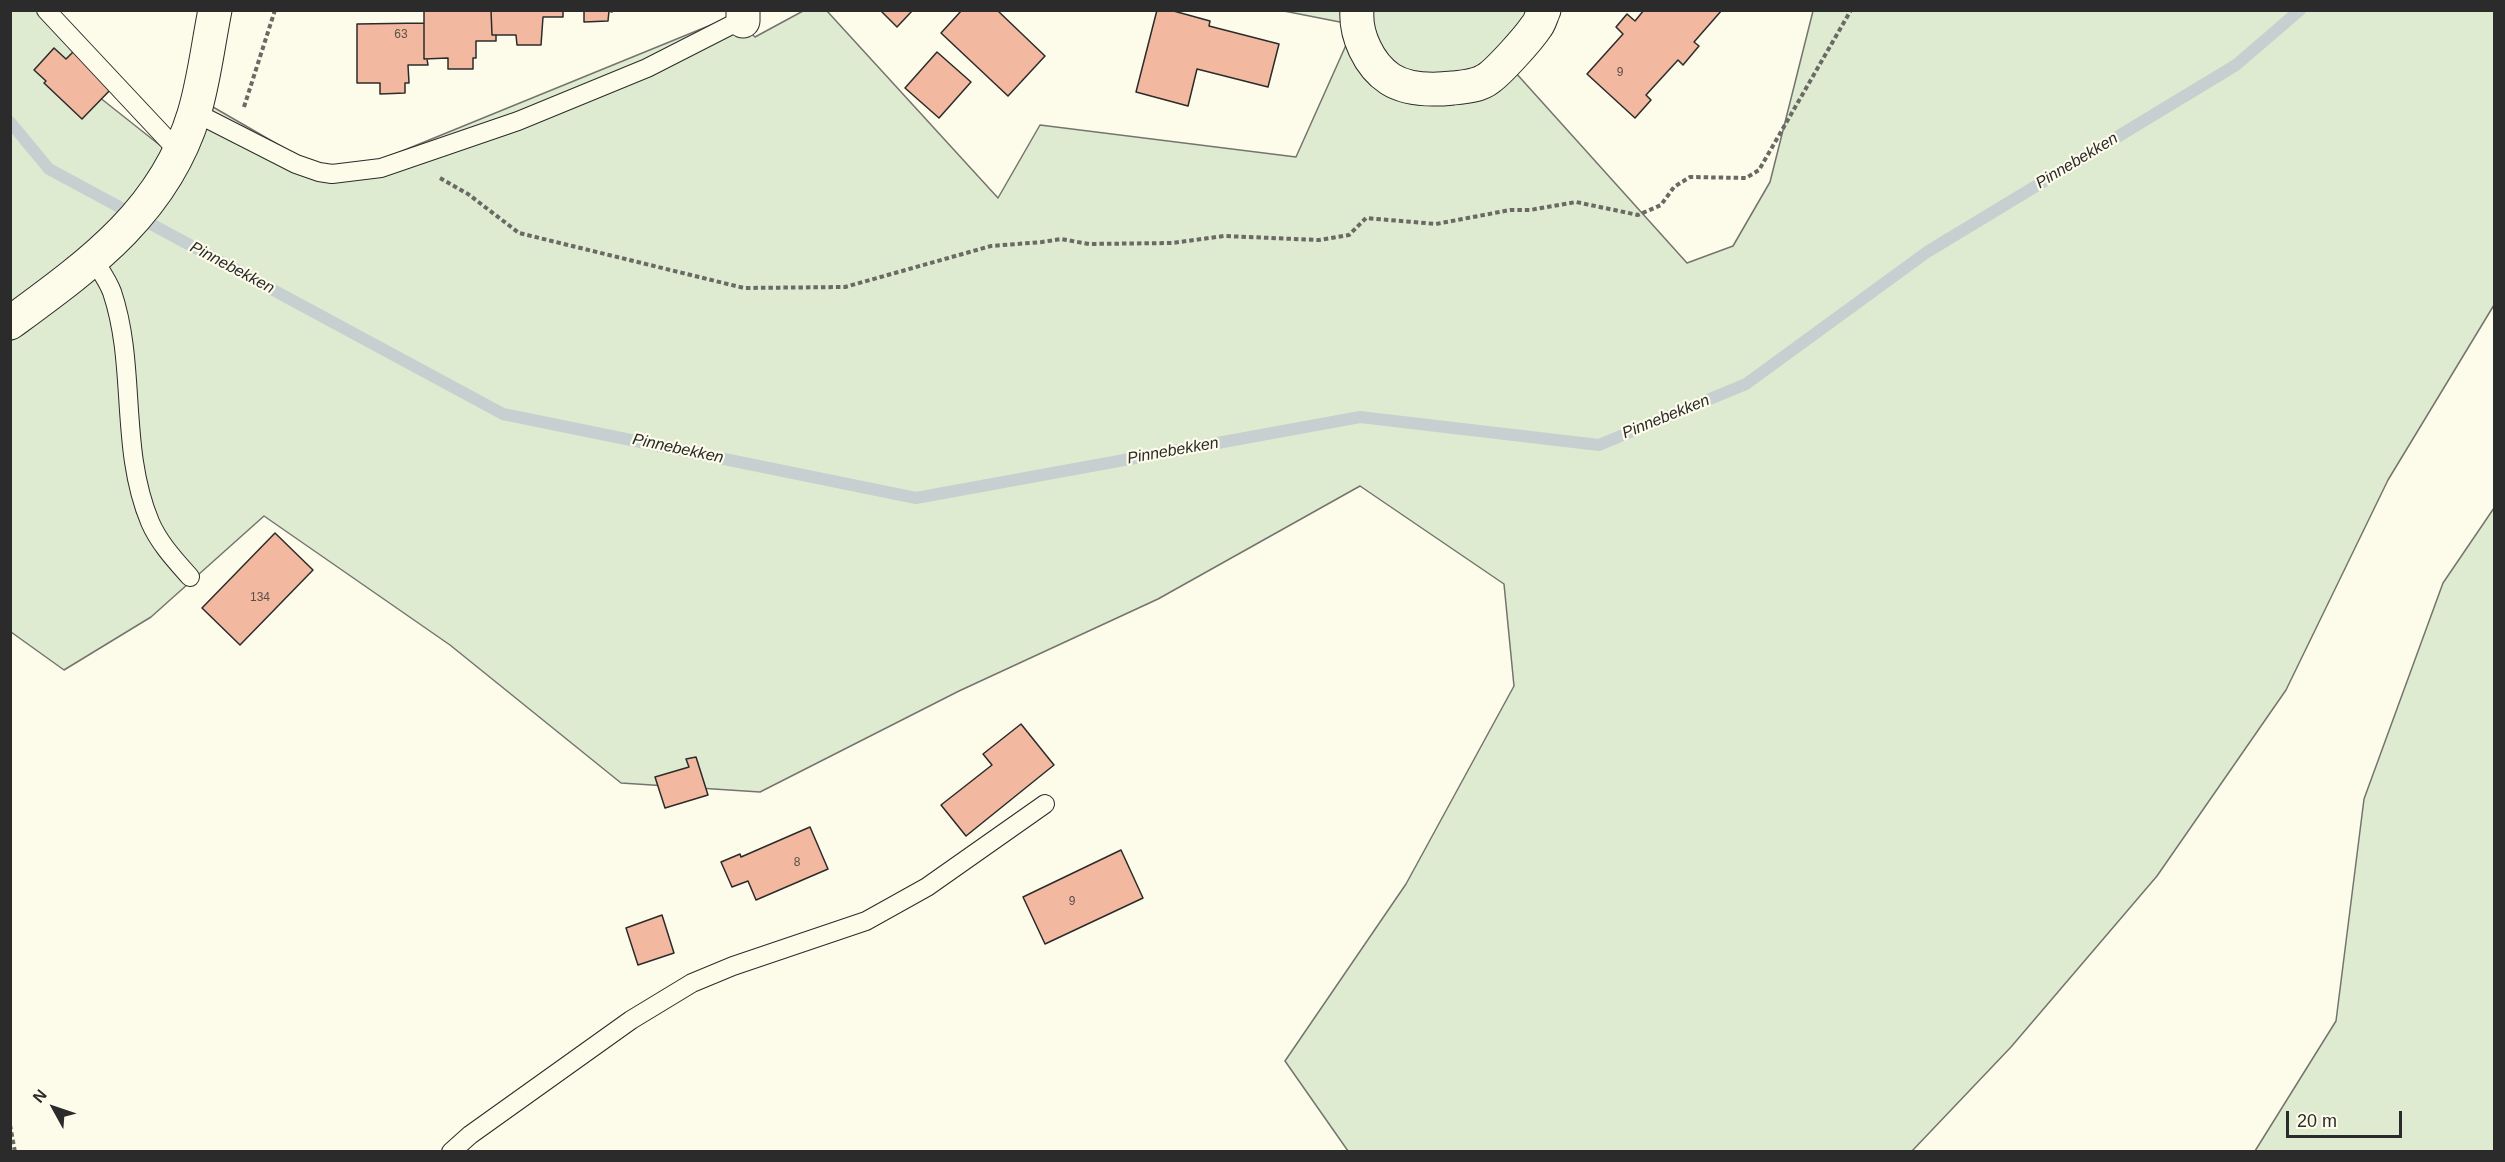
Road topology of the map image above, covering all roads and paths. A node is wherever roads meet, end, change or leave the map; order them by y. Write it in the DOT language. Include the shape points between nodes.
graph roads {
  1 [pos="46,10"];
  2 [pos="215,10"];
  3 [pos="275,10"];
  4 [pos="1357,10"];
  5 [pos="1544,10"];
  6 [pos="1851,10"];
  7 [pos="747,14"];
  8 [pos="194,112"];
  9 [pos="233,133"];
  10 [pos="179,152"];
  11 [pos="407,159"];
  12 [pos="94,260"];
  13 [pos="10,324"];
  14 [pos="190,577"];
  15 [pos="1046,804"];
  16 [pos="10,1125"];
  17 [pos="15,1152"];
  18 [pos="450,1152"];
  1 -- 10 [label="lane"];
  2 -- 8 [label="street"];
  3 -- 9 [label="path"];
  4 -- 5 [label="street" via="1361,39 1372,60 1390,79 1409,86 1440,89 1470,86 1488,79 1536,27"];
  6 -- 11 [label="path" via="1759,170 1746,178 1690,177 1674,187 1661,205 1638,215 1576,202 1436,224 1366,218 1349,235 1319,240 1224,236 1172,243 1089,244 1061,239 991,246 845,287 744,288 519,233 468,194"];
  7 -- 11 [label="lane" via="647,68 529,117"];
  8 -- 9 [label="lane"];
  8 -- 10 [label="street"];
  9 -- 11 [label="lane" via="296,164 332,174 381,168"];
  10 -- 12 [label="street" via="155,195"];
  12 -- 13 [label="street"];
  12 -- 14 [label="lane" via="111,291 119,323 130,440 142,500 161,544"];
  15 -- 18 [label="lane" via="927,887 866,921 733,966 656,1004"];
  16 -- 17 [label="path"];
}
